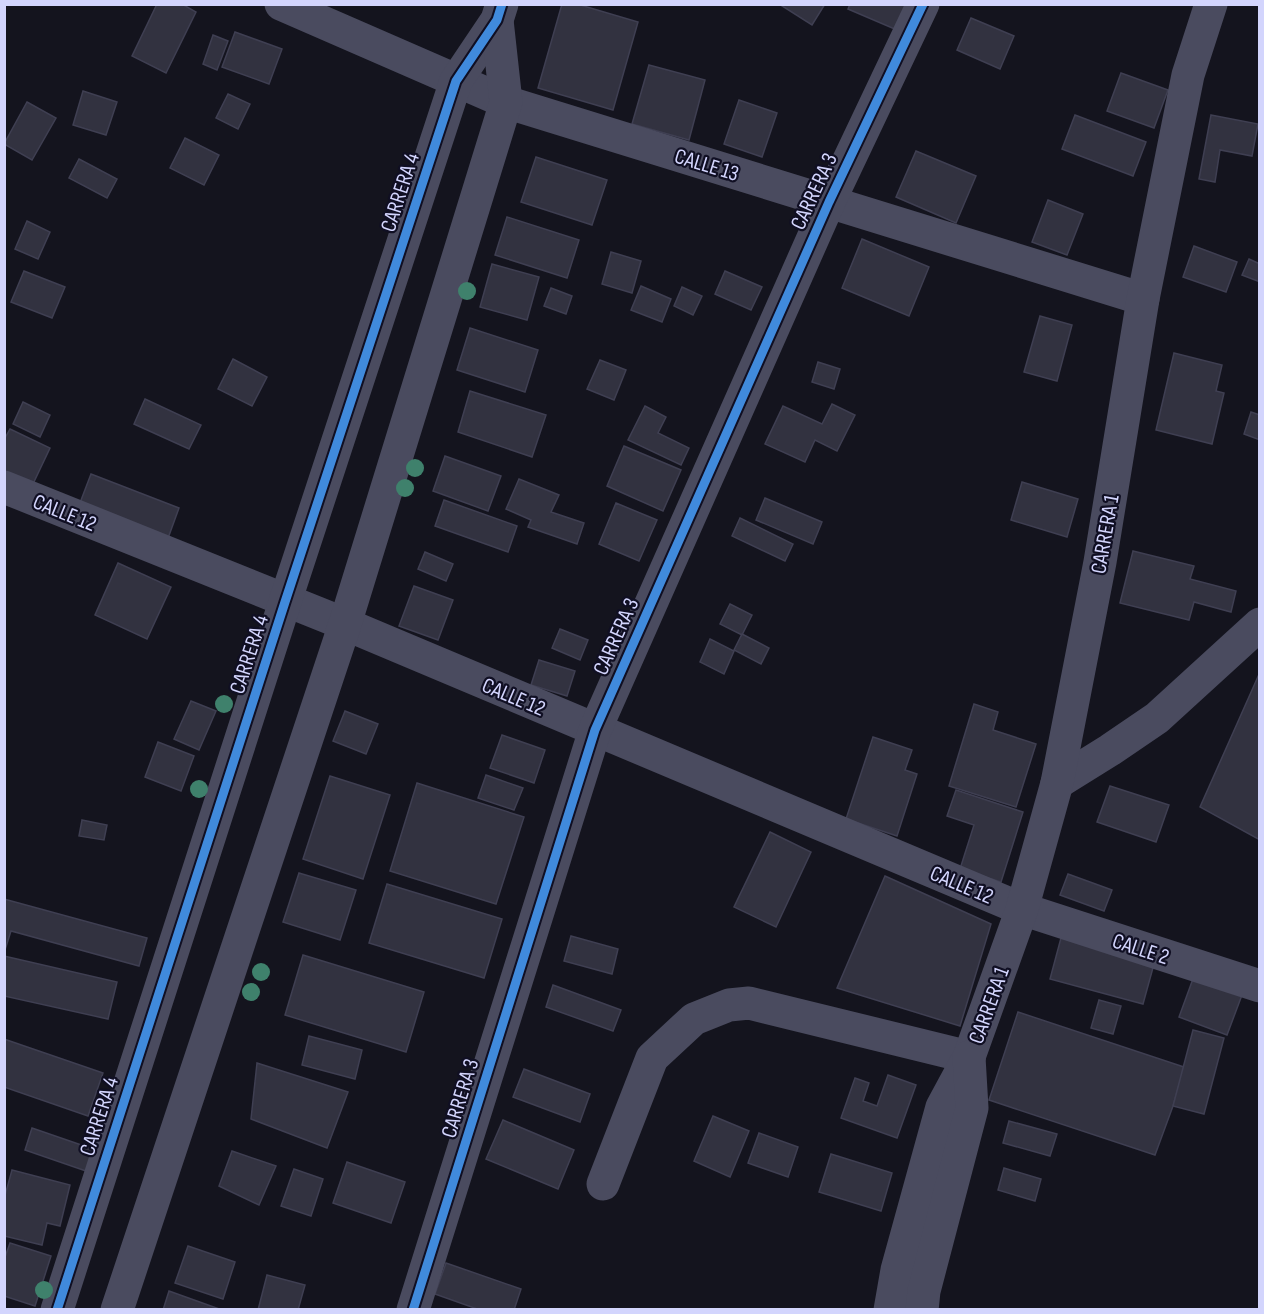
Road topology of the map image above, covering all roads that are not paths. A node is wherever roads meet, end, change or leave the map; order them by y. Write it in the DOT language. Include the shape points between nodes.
graph roads {
  1 [pos="281,4"];
  2 [pos="923,4"];
  3 [pos="1211,4"];
  4 [pos="499,12"];
  5 [pos="456,81"];
  6 [pos="506,102"];
  7 [pos="829,202"];
  8 [pos="1143,299"];
  9 [pos="4,487"];
  10 [pos="285,602"];
  11 [pos="345,624"];
  12 [pos="1260,624"];
  13 [pos="595,730"];
  14 [pos="1057,783"];
  15 [pos="1022,909"];
  16 [pos="1260,986"];
  17 [pos="969,1057"];
  18 [pos="603,1184"];
  19 [pos="57,1310"];
  20 [pos="117,1310"];
  21 [pos="413,1310"];
  22 [pos="890,1310"];
  23 [pos="922,1310"];
  1 -- 5 [label="street, CALLE 13"];
  2 -- 7 [label="street, CARRERA 3"];
  3 -- 8 [label="street, CARRERA 1" via="1188,75"];
  4 -- 5 [label="street, CARRERA 4"];
  4 -- 6 [label="street, CARRERA 4"];
  5 -- 6 [label="street, CALLE 13"];
  5 -- 10 [label="street, CARRERA 4"];
  6 -- 7 [label="street, CALLE 13"];
  6 -- 11 [label="street, CARRERA 4"];
  7 -- 8 [label="street, CALLE 13"];
  7 -- 13 [label="street, CARRERA 3"];
  8 -- 14 [label="street, CARRERA 1" via="1100,562"];
  9 -- 10 [label="street, CALLE 12"];
  10 -- 11 [label="street, CALLE 12"];
  10 -- 19 [label="street, CARRERA 4"];
  11 -- 13 [label="street, CALLE 12"];
  11 -- 20 [label="street, CARRERA 4"];
  12 -- 14 [label="street" via="1157,718"];
  13 -- 15 [label="street, CALLE 12"];
  13 -- 21 [label="street, CARRERA 3"];
  14 -- 15 [label="street, CARRERA 1"];
  15 -- 16 [label="street, CALLE 2"];
  15 -- 17 [label="street, CARRERA 1"];
  17 -- 18 [label="street" via="749,1003 729,1005 694,1019 652,1058"];
  17 -- 22 [label="street, CARRERA 1" via="942,1107 897,1270"];
  17 -- 23 [label="street, CARRERA 1" via="972,1108"];
}
